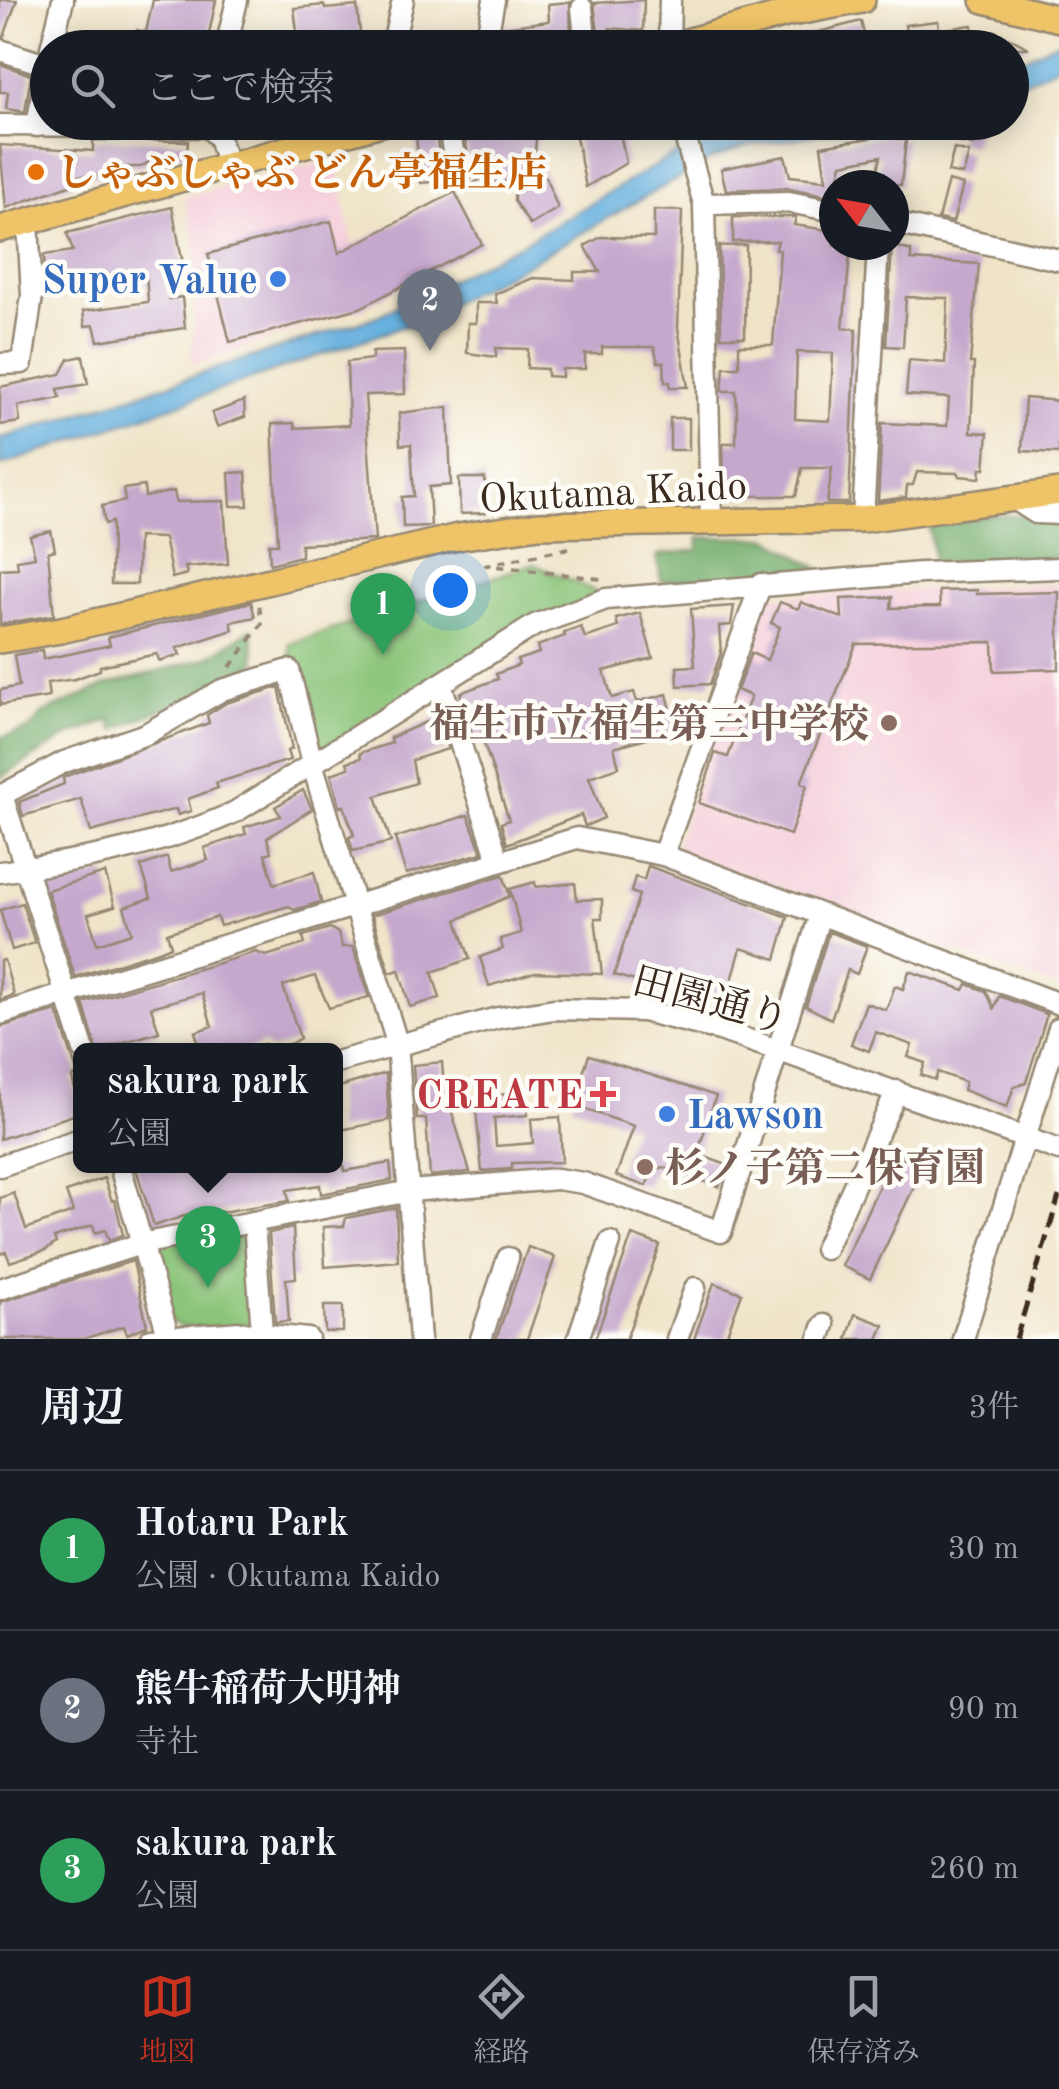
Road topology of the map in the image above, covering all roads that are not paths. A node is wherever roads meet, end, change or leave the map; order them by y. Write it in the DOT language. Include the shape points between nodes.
graph roads {
  1 [pos="64,0"];
  2 [pos="238,0"];
  3 [pos="403,0"];
  4 [pos="494,0"];
  5 [pos="670,0"];
  6 [pos="862,0"];
  7 [pos="984,0"];
  8 [pos="582,8"];
  9 [pos="1059,19"];
  10 [pos="56,30"];
  11 [pos="230,30"];
  12 [pos="396,30"];
  13 [pos="488,30"];
  14 [pos="584,30"];
  15 [pos="669,30"];
  16 [pos="729,30"];
  17 [pos="0,50"];
  18 [pos="30,54"];
  19 [pos="0,125"];
  20 [pos="30,126"];
  21 [pos="220,140"];
  22 [pos="321,140"];
  23 [pos="451,140"];
  24 [pos="686,140"];
  25 [pos="228,166"];
  26 [pos="458,179"];
  27 [pos="704,204"];
  28 [pos="819,208"];
  29 [pos="28,222"];
  30 [pos="909,226"];
  31 [pos="0,229"];
  32 [pos="877,260"];
  33 [pos="1059,260"];
  34 [pos="0,364"];
  35 [pos="1059,492"];
  36 [pos="1016,500"];
  37 [pos="1059,514"];
  38 [pos="863,519"];
  39 [pos="710,522"];
  40 [pos="1059,568"];
  41 [pos="761,584"];
  42 [pos="0,640"];
  43 [pos="440,684"];
  44 [pos="312,764"];
  45 [pos="663,856"];
  46 [pos="498,859"];
  47 [pos="26,868"];
  48 [pos="0,872"];
  49 [pos="354,904"];
  50 [pos="820,914"];
  51 [pos="65,994"];
  52 [pos="1059,1004"];
  53 [pos="0,1014"];
  54 [pos="1059,1028"];
  55 [pos="82,1043"];
  56 [pos="398,1044"];
  57 [pos="776,1050"];
  58 [pos="343,1060"];
  59 [pos="896,1091"];
  60 [pos="1025,1138"];
  61 [pos="73,1141"];
  62 [pos="1059,1150"];
  63 [pos="0,1166"];
  64 [pos="122,1173"];
  65 [pos="410,1191"];
  66 [pos="254,1222"];
  67 [pos="610,1242"];
  68 [pos="141,1244"];
  69 [pos="825,1250"];
  70 [pos="508,1258"];
  71 [pos="695,1288"];
  72 [pos="0,1289"];
  73 [pos="262,1333"];
  74 [pos="160,1337"];
  75 [pos="308,1339"];
  76 [pos="420,1339"];
  77 [pos="481,1339"];
  78 [pos="578,1339"];
  79 [pos="677,1339"];
  80 [pos="963,1339"];
  1 -- 10 [label="street"];
  2 -- 11 [label="street"];
  3 -- 12 [label="street"];
  4 -- 13 [label="street"];
  5 -- 15 [label="street"];
  6 -- 16 [label="main road"];
  7 -- 9 [label="main road"];
  8 -- 14 [label="street"];
  17 -- 18 [label="street"];
  19 -- 20 [label="street"];
  21 -- 25 [label="street"];
  22 -- 25 [label="main road"];
  23 -- 26 [label="street"];
  24 -- 27 [label="street"];
  25 -- 29 [label="main road"];
  27 -- 28 [label="street"];
  27 -- 39 [label="street"];
  29 -- 31 [label="main road"];
  29 -- 34 [label="street" via="32,296 22,363"];
  30 -- 33 [label="street"];
  32 -- 38 [label="street"];
  35 -- 36 [label="main road, Okutama Kaido"];
  36 -- 37 [label="street" via="1036,513"];
  36 -- 38 [label="main road, Okutama Kaido"];
  38 -- 39 [label="main road, Okutama Kaido"];
  39 -- 42 [label="main road, Okutama Kaido" via="539,525 458,537"];
  40 -- 41 [label="street"];
  41 -- 43 [label="street" via="586,603 534,624"];
  41 -- 45 [label="street"];
  43 -- 44 [label="street"];
  43 -- 46 [label="street"];
  44 -- 47 [label="street" via="189,833"];
  44 -- 47 [label="street" via="288,670 222,690 146,734 64,762 2,795"];
  44 -- 49 [label="street"];
  45 -- 46 [label="street" via="576,838"];
  45 -- 50 [label="street"];
  46 -- 49 [label="street"];
  47 -- 48 [label="street"];
  47 -- 51 [label="street"];
  49 -- 51 [label="street"];
  49 -- 56 [label="street"];
  50 -- 52 [label="street"];
  50 -- 57 [label="street"];
  51 -- 53 [label="street"];
  51 -- 55 [label="street"];
  54 -- 60 [label="street"];
  56 -- 57 [label="street, 田園通り" via="498,1018 602,1008 681,1021"];
  56 -- 58 [label="street, 田園通り"];
  56 -- 65 [label="street"];
  57 -- 59 [label="street, 田園通り"];
  57 -- 65 [label="street" via="721,1232 557,1179"];
  59 -- 60 [label="street, 田園通り"];
  59 -- 69 [label="street"];
  60 -- 62 [label="street, 田園通り"];
  60 -- 80 [label="street"];
  61 -- 63 [label="street"];
  64 -- 68 [label="street"];
  65 -- 66 [label="street"];
  65 -- 76 [label="street"];
  66 -- 68 [label="street"];
  66 -- 73 [label="street"];
  67 -- 78 [label="street"];
  68 -- 72 [label="street"];
  68 -- 74 [label="street"];
  70 -- 77 [label="street"];
  71 -- 79 [label="street"];
  73 -- 74 [label="street"];
  73 -- 75 [label="street"];
}
